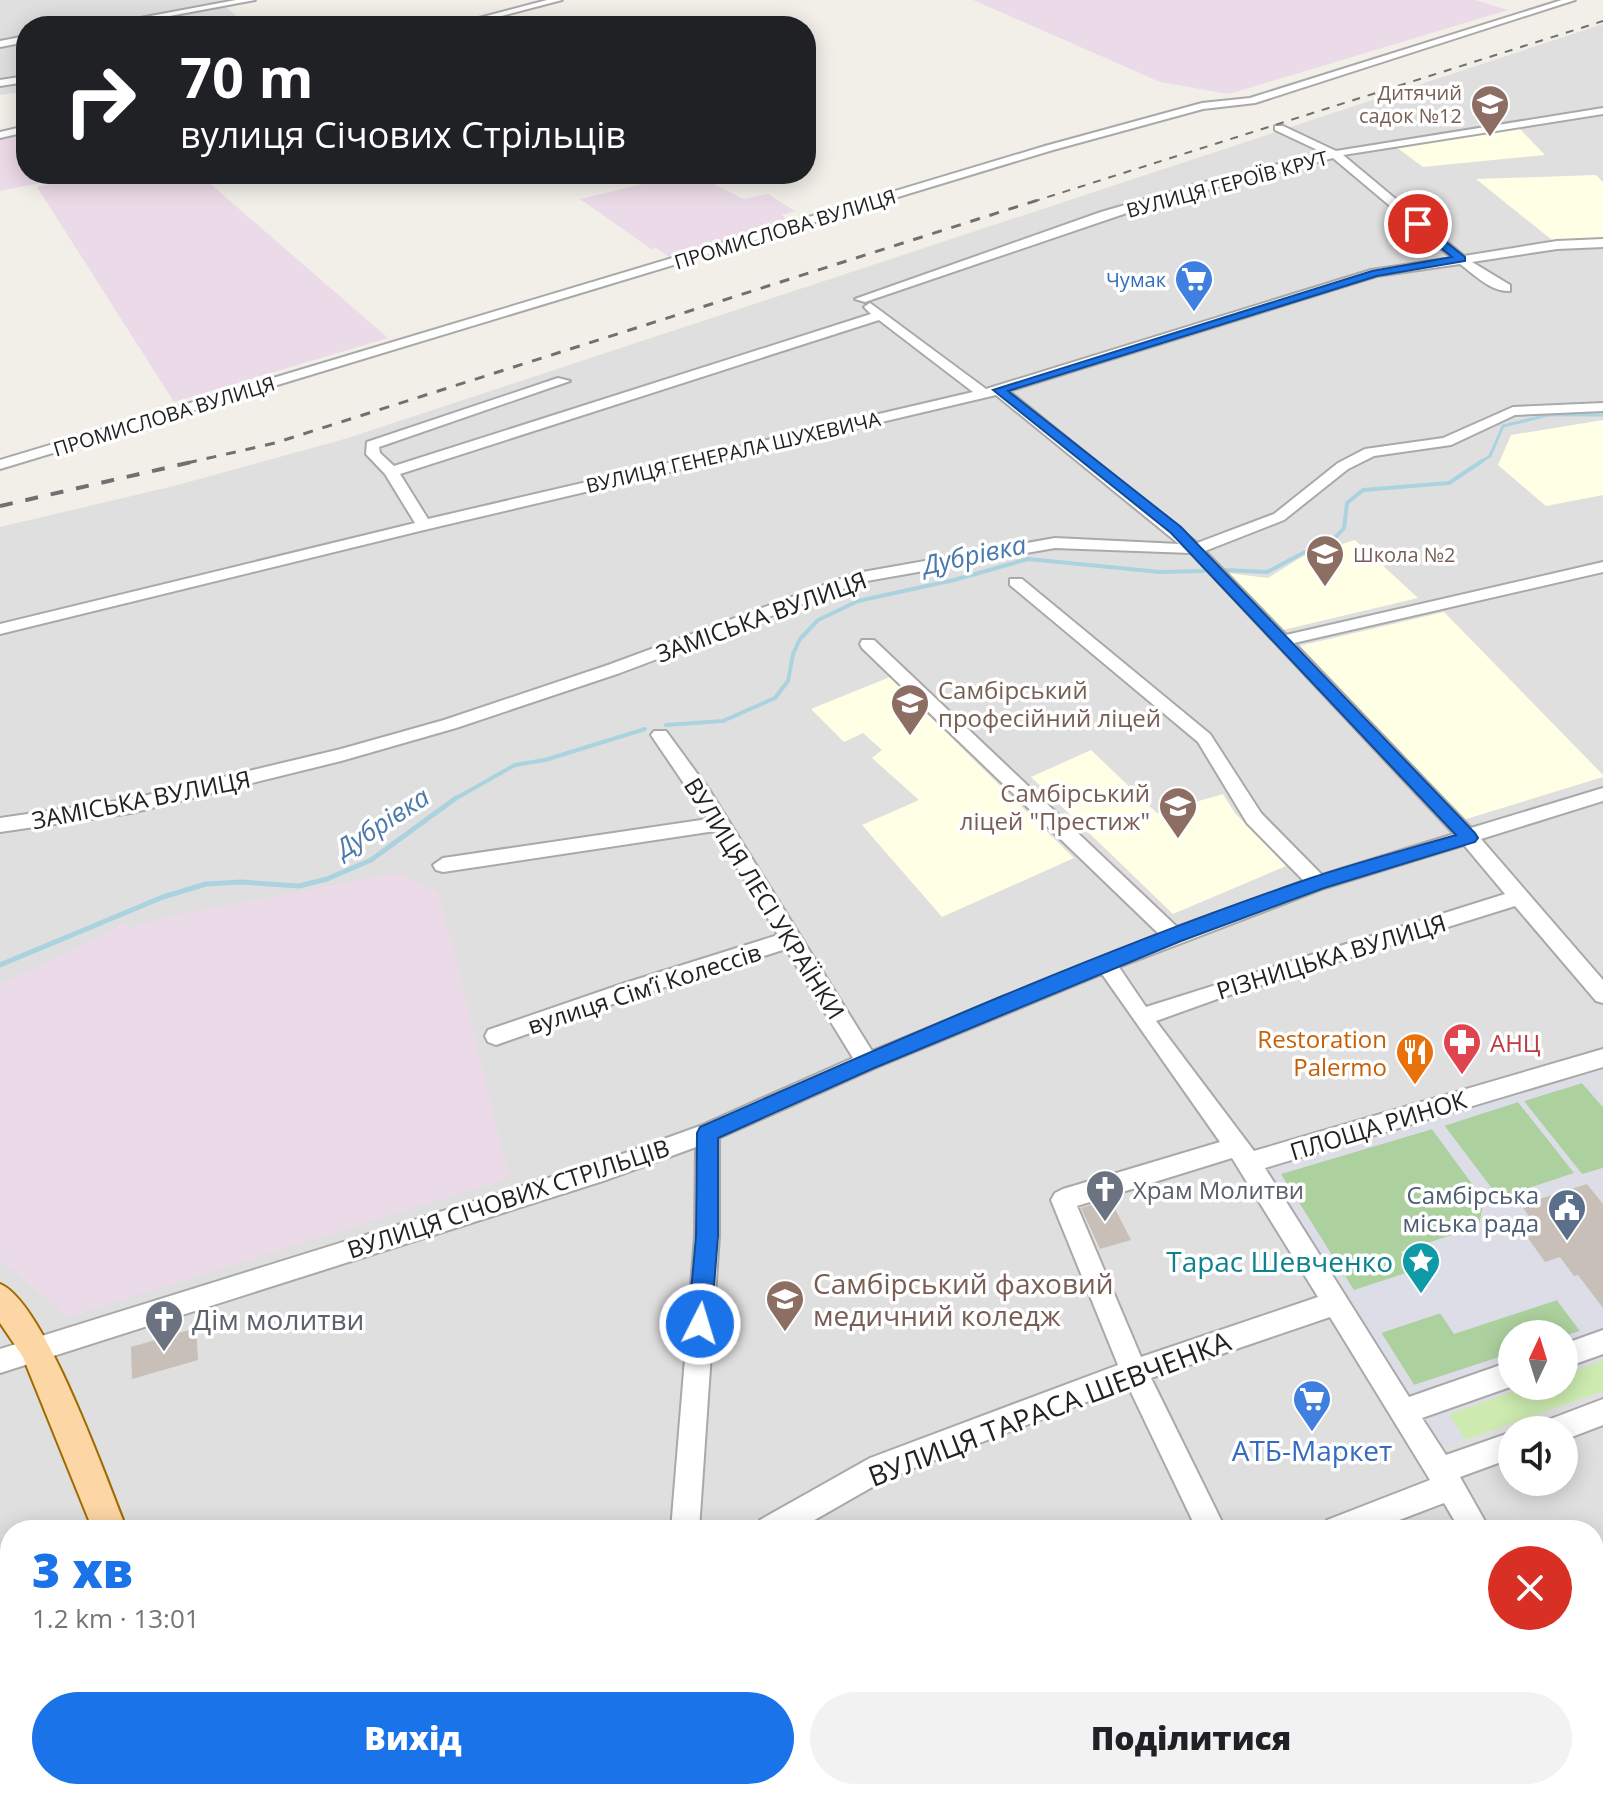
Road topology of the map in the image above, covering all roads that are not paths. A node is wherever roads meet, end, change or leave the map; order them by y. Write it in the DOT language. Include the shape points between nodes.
graph roads {
  1 [pos="191,0"];
  2 [pos="251,0"];
  3 [pos="558,0"];
  4 [pos="1571,0"];
  5 [pos="201,9"];
  6 [pos="160,16"];
  7 [pos="493,16"];
  8 [pos="1603,111"];
  9 [pos="1279,128"];
  10 [pos="1335,154"];
  11 [pos="1603,243"];
  12 [pos="1461,259"];
  13 [pos="1506,288"];
  14 [pos="880,315"];
  15 [pos="563,381"];
  16 [pos="991,392"];
  17 [pos="1603,407"];
  18 [pos="0,465"];
  19 [pos="391,472"];
  20 [pos="424,525"];
  21 [pos="1195,549"];
  22 [pos="1603,567"];
  23 [pos="1016,582"];
  24 [pos="0,629"];
  25 [pos="1281,641"];
  26 [pos="868,644"];
  27 [pos="660,735"];
  28 [pos="1603,794"];
  29 [pos="720,824"];
  30 [pos="0,825"];
  31 [pos="1469,838"];
  32 [pos="443,865"];
  33 [pos="1318,883"];
  34 [pos="1520,897"];
  35 [pos="1174,936"];
  36 [pos="792,939"];
  37 [pos="1105,963"];
  38 [pos="1603,995"];
  39 [pos="1142,1017"];
  40 [pos="496,1036"];
  41 [pos="1603,1058"];
  42 [pos="867,1062"];
  43 [pos="708,1133"];
  44 [pos="1244,1155"];
  45 [pos="0,1298"];
  46 [pos="1336,1303"];
  47 [pos="1603,1342"];
  48 [pos="35,1348"];
  49 [pos="1578,1351"];
  50 [pos="0,1361"];
  51 [pos="1134,1372"];
  52 [pos="1498,1379"];
  53 [pos="1403,1412"];
  54 [pos="1603,1412"];
  55 [pos="1578,1421"];
  56 [pos="1498,1452"];
  57 [pos="1445,1479"];
  58 [pos="106,1520"];
  59 [pos="686,1520"];
  60 [pos="788,1520"];
  61 [pos="1207,1520"];
  62 [pos="1358,1520"];
  63 [pos="1470,1520"];
  1 -- 5 [label="street"];
  2 -- 5 [label="street"];
  3 -- 7 [label="street"];
  4 -- 18 [label="street, ПРОМИСЛОВА ВУЛИЦЯ" via="1251,101 1202,106 1049,148"];
  5 -- 6 [label="street"];
  8 -- 10 [label="street, ВУЛИЦЯ ГЕРОЇВ КРУТ"];
  9 -- 10 [label="street"];
  10 -- 12 [label="street"];
  10 -- 14 [label="street, ВУЛИЦЯ ГЕРОЇВ КРУТ" via="1189,190 861,299"];
  11 -- 12 [label="street, ВУЛИЦЯ ГЕНЕРАЛА ШУХЕВИЧА"];
  12 -- 13 [label="street"];
  12 -- 16 [label="street, ВУЛИЦЯ ГЕНЕРАЛА ШУХЕВИЧА" via="1375,273"];
  14 -- 16 [label="street"];
  14 -- 19 [label="street"];
  15 -- 19 [label="street" via="376,442 373,454"];
  16 -- 20 [label="street, ВУЛИЦЯ ГЕНЕРАЛА ШУХЕВИЧА"];
  16 -- 21 [label="street"];
  17 -- 21 [label="street, ЗАМІСЬКА ВУЛИЦЯ" via="1513,411 1446,442 1370,452 1353,459 1279,517"];
  19 -- 20 [label="street"];
  20 -- 24 [label="street, ВУЛИЦЯ ГЕНЕРАЛА ШУХЕВИЧА"];
  21 -- 25 [label="street"];
  21 -- 30 [label="street, ЗАМІСЬКА ВУЛИЦЯ" via="1055,543 857,578 450,724 131,806"];
  22 -- 25 [label="street"];
  23 -- 33 [label="street" via="1204,738 1254,818"];
  25 -- 31 [label="street"];
  26 -- 35 [label="street"];
  27 -- 29 [label="street, ВУЛИЦЯ ЛЕСІ УКРАЇНКИ"];
  28 -- 31 [label="street, ВУЛИЦЯ СІЧОВИХ СТРІЛЬЦІВ"];
  29 -- 32 [label="street"];
  29 -- 36 [label="street, ВУЛИЦЯ ЛЕСІ УКРАЇНКИ"];
  31 -- 33 [label="street, ВУЛИЦЯ СІЧОВИХ СТРІЛЬЦІВ"];
  31 -- 34 [label="street"];
  33 -- 35 [label="street, ВУЛИЦЯ СІЧОВИХ СТРІЛЬЦІВ"];
  34 -- 38 [label="street"];
  34 -- 39 [label="street, РІЗНИЦЬКА ВУЛИЦЯ"];
  35 -- 37 [label="street, ВУЛИЦЯ СІЧОВИХ СТРІЛЬЦІВ"];
  36 -- 40 [label="street, вулиця Сімʼї Колессів"];
  36 -- 42 [label="street, ВУЛИЦЯ ЛЕСІ УКРАЇНКИ"];
  37 -- 39 [label="street"];
  37 -- 42 [label="street, ВУЛИЦЯ СІЧОВИХ СТРІЛЬЦІВ"];
  39 -- 44 [label="street"];
  41 -- 44 [label="street, ПЛОЩА РИНОК"];
  42 -- 43 [label="street, ВУЛИЦЯ СІЧОВИХ СТРІЛЬЦІВ"];
  43 -- 48 [label="street, ВУЛИЦЯ СІЧОВИХ СТРІЛЬЦІВ" via="603,1171"];
  43 -- 59 [label="street" via="707,1236"];
  44 -- 46 [label="street"];
  44 -- 51 [label="street, ПЛОЩА РИНОК" via="1063,1200"];
  45 -- 48 [label="main road"];
  46 -- 51 [label="street, ВУЛИЦЯ ТАРАСА ШЕВЧЕНКА"];
  46 -- 53 [label="street"];
  47 -- 49 [label="street"];
  48 -- 50 [label="street, ВУЛИЦЯ СІЧОВИХ СТРІЛЬЦІВ"];
  48 -- 58 [label="main road"];
  51 -- 60 [label="street, ВУЛИЦЯ ТАРАСА ШЕВЧЕНКА" via="880,1468"];
  51 -- 61 [label="street"];
  52 -- 53 [label="street"];
  53 -- 57 [label="street"];
  54 -- 55 [label="street"];
  56 -- 57 [label="street"];
  57 -- 62 [label="street"];
  57 -- 63 [label="street"];
}
